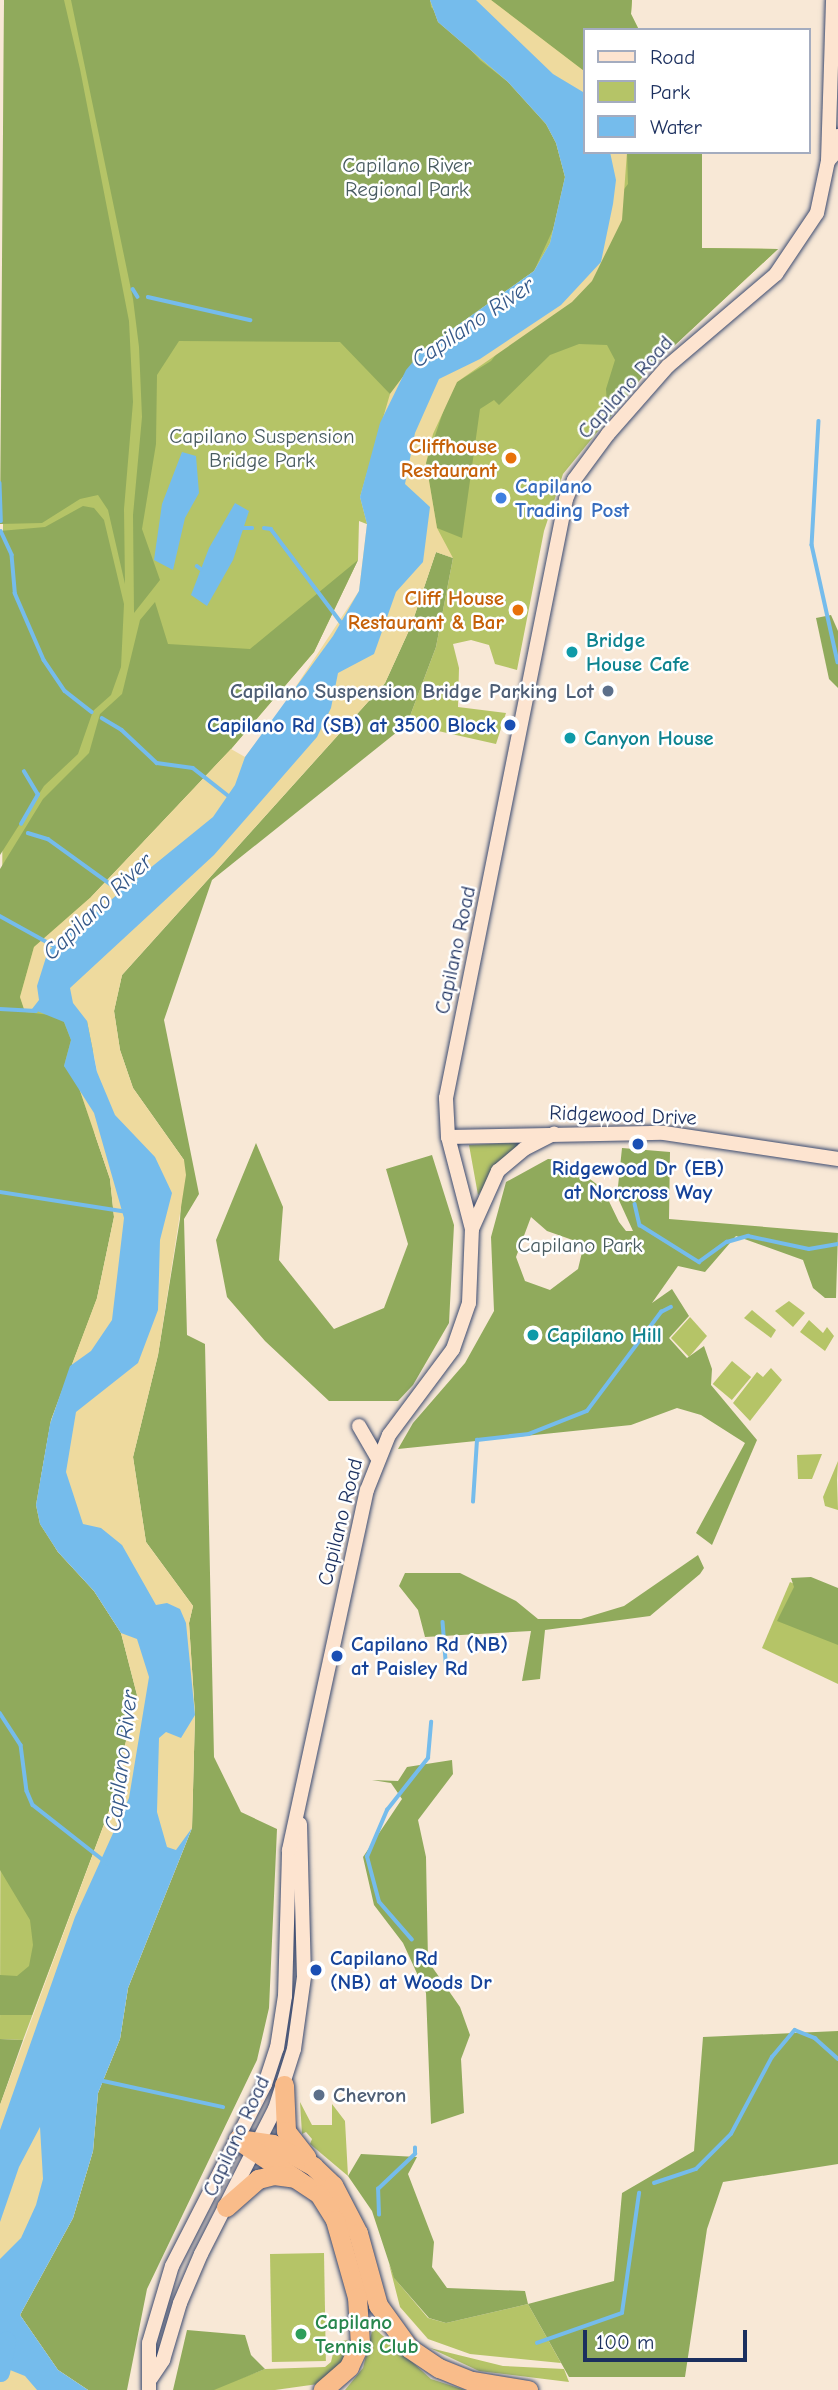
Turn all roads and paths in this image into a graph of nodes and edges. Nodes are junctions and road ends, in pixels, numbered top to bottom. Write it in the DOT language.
graph roads {
  1 [pos="835,10"];
  2 [pos="832,75"];
  3 [pos="838,134"];
  4 [pos="828,161"];
  5 [pos="558,1132"];
  6 [pos="448,1137"];
  7 [pos="838,1159"];
  8 [pos="472,1229"];
  9 [pos="359,1426"];
  10 [pos="377,1457"];
  11 [pos="299,1813"];
  12 [pos="284,2085"];
  13 [pos="250,2143"];
  14 [pos="307,2173"];
  15 [pos="226,2207"];
  16 [pos="150,2384"];
  17 [pos="323,2390"];
  18 [pos="528,2390"];
  1 -- 2 [label="main road, Capilano Road"];
  2 -- 3 [label="main road"];
  2 -- 4 [label="main road, Capilano Road"];
  3 -- 4 [label="main road, Capilano Road"];
  4 -- 6 [label="main road, Capilano Road"];
  5 -- 6 [label="main road, Ridgewood Drive"];
  5 -- 7 [label="main road, Ridgewood Drive"];
  5 -- 8 [label="main road"];
  6 -- 8 [label="main road, Capilano Road"];
  8 -- 10 [label="main road, Capilano Road"];
  9 -- 10 [label="main road"];
  10 -- 11 [label="main road, Capilano Road"];
  11 -- 12 [label="main road, Capilano Road"];
  11 -- 13 [label="main road, Capilano Road"];
  12 -- 13 [label="main road, Capilano Road"];
  12 -- 14 [label="highway"];
  13 -- 14 [label="highway"];
  13 -- 15 [label="main road, Capilano Road"];
  13 -- 16 [label="main road, Capilano Road"];
  14 -- 15 [label="highway"];
  14 -- 17 [label="highway"];
  14 -- 18 [label="highway"];
  15 -- 16 [label="main road, Capilano Road"];
}
